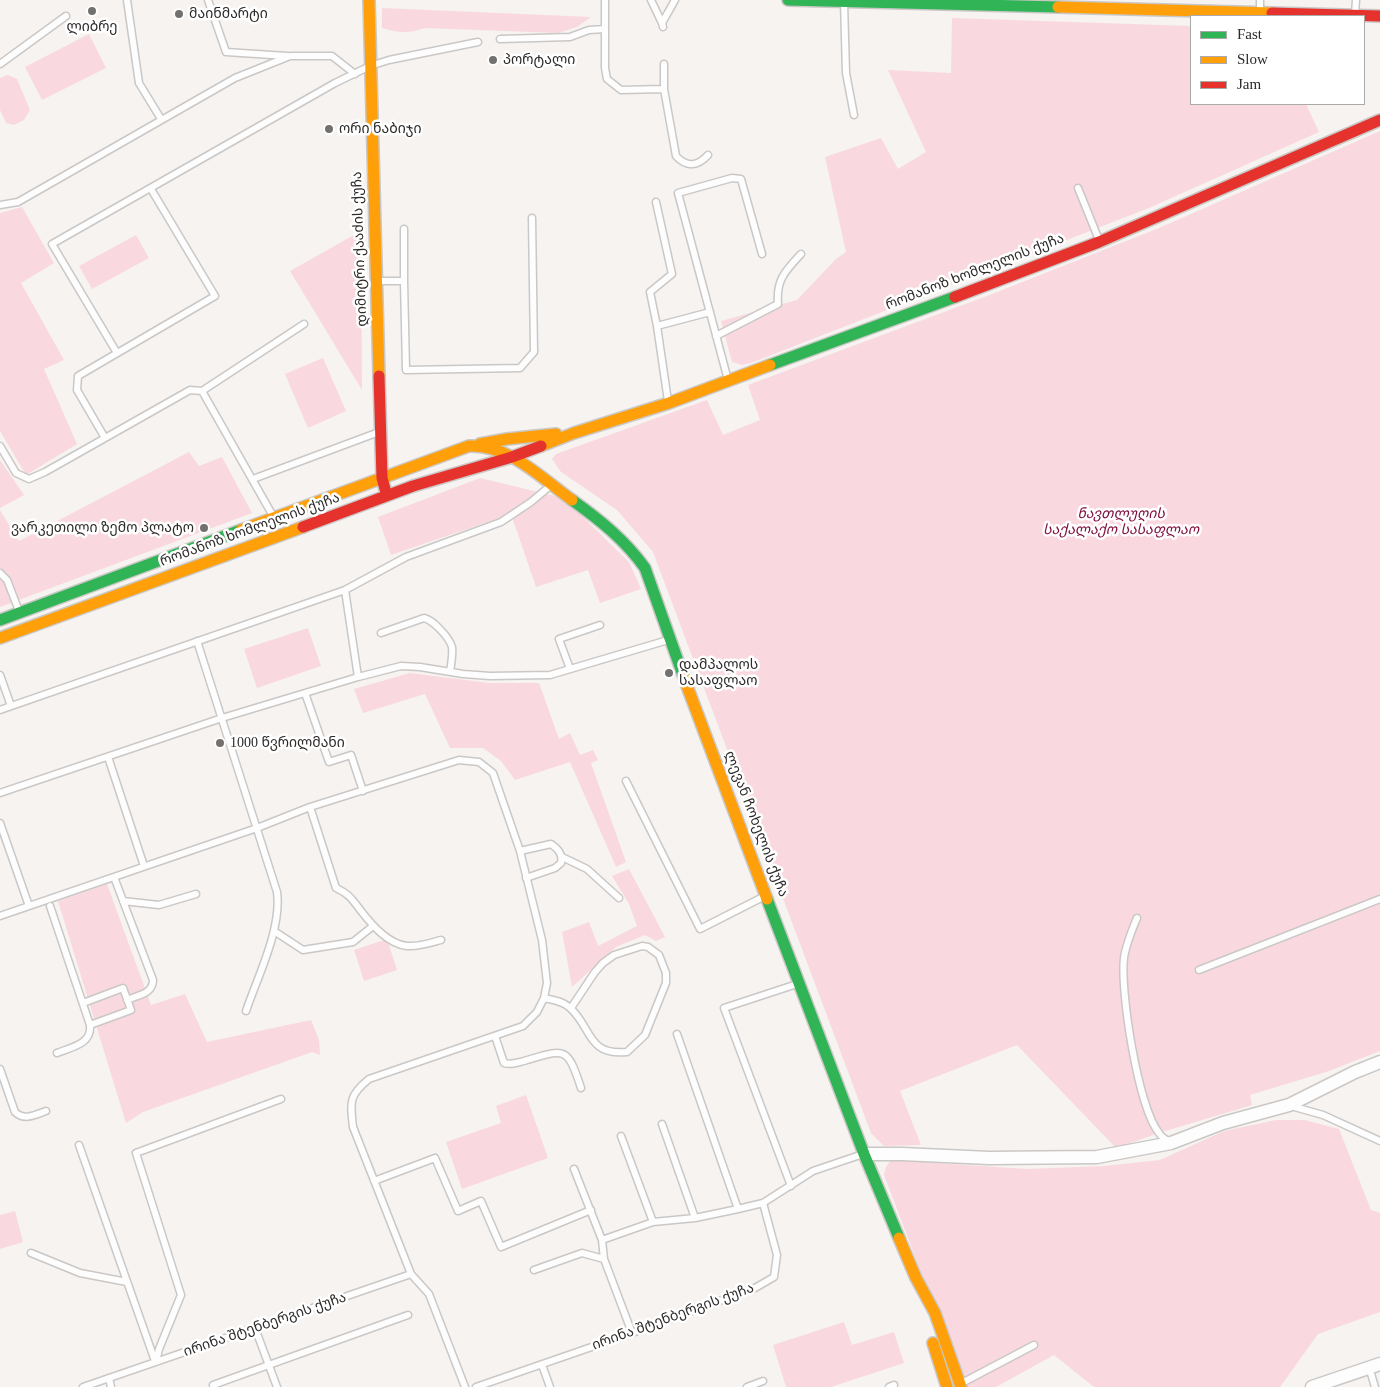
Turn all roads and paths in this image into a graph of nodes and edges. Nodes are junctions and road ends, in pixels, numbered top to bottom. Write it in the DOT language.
graph roads {
  1 [pos="127,0"];
  2 [pos="208,0"];
  3 [pos="369,0"];
  4 [pos="606,0"];
  5 [pos="651,0"];
  6 [pos="676,0"];
  7 [pos="788,0"];
  8 [pos="795,0"];
  9 [pos="1260,0"];
  10 [pos="1356,0"];
  11 [pos="844,1"];
  12 [pos="875,1"];
  13 [pos="1045,3"];
  14 [pos="1097,4"];
  15 [pos="1260,13"];
  16 [pos="1323,15"];
  17 [pos="1355,15"];
  18 [pos="66,16"];
  19 [pos="1365,16"];
  20 [pos="1380,16"];
  21 [pos="605,29"];
  22 [pos="500,39"];
  23 [pos="478,42"];
  24 [pos="290,56"];
  25 [pos="0,64"];
  26 [pos="664,64"];
  27 [pos="370,66"];
  28 [pos="354,74"];
  29 [pos="664,89"];
  30 [pos="854,115"];
  31 [pos="161,120"];
  32 [pos="1380,120"];
  33 [pos="708,155"];
  34 [pos="1078,188"];
  35 [pos="152,189"];
  36 [pos="656,202"];
  37 [pos="0,205"];
  38 [pos="532,218"];
  39 [pos="404,229"];
  40 [pos="1099,242"];
  41 [pos="762,254"];
  42 [pos="801,254"];
  43 [pos="404,281"];
  44 [pos="376,282"];
  45 [pos="710,312"];
  46 [pos="304,324"];
  47 [pos="657,326"];
  48 [pos="716,336"];
  49 [pos="116,353"];
  50 [pos="728,381"];
  51 [pos="202,391"];
  52 [pos="669,403"];
  53 [pos="380,432"];
  54 [pos="574,433"];
  55 [pos="531,436"];
  56 [pos="105,438"];
  57 [pos="475,445"];
  58 [pos="0,446"];
  59 [pos="512,457"];
  60 [pos="382,478"];
  61 [pos="252,480"];
  62 [pos="550,485"];
  63 [pos="387,496"];
  64 [pos="275,518"];
  65 [pos="0,573"];
  66 [pos="345,590"];
  67 [pos="20,612"];
  68 [pos="0,620"];
  69 [pos="600,625"];
  70 [pos="381,633"];
  71 [pos="0,638"];
  72 [pos="670,639"];
  73 [pos="198,641"];
  74 [pos="570,669"];
  75 [pos="450,672"];
  76 [pos="0,676"];
  77 [pos="358,677"];
  78 [pos="306,693"];
  79 [pos="11,706"];
  80 [pos="0,710"];
  81 [pos="222,718"];
  82 [pos="108,757"];
  83 [pos="626,781"];
  84 [pos="363,790"];
  85 [pos="0,793"];
  86 [pos="310,807"];
  87 [pos="0,823"];
  88 [pos="257,828"];
  89 [pos="520,851"];
  90 [pos="562,857"];
  91 [pos="144,866"];
  92 [pos="114,877"];
  93 [pos="526,878"];
  94 [pos="196,894"];
  95 [pos="766,895"];
  96 [pos="619,898"];
  97 [pos="1380,899"];
  98 [pos="123,901"];
  99 [pos="29,906"];
  100 [pos="50,906"];
  101 [pos="0,916"];
  102 [pos="1137,918"];
  103 [pos="373,926"];
  104 [pos="274,931"];
  105 [pos="442,940"];
  106 [pos="1199,970"];
  107 [pos="799,983"];
  108 [pos="544,998"];
  109 [pos="127,1000"];
  110 [pos="83,1003"];
  111 [pos="571,1008"];
  112 [pos="246,1011"];
  113 [pos="90,1026"];
  114 [pos="677,1034"];
  115 [pos="495,1036"];
  116 [pos="57,1053"];
  117 [pos="1380,1062"];
  118 [pos="0,1068"];
  119 [pos="581,1088"];
  120 [pos="281,1099"];
  121 [pos="1289,1106"];
  122 [pos="46,1111"];
  123 [pos="662,1124"];
  124 [pos="621,1136"];
  125 [pos="1380,1141"];
  126 [pos="1170,1143"];
  127 [pos="79,1145"];
  128 [pos="864,1154"];
  129 [pos="574,1169"];
  130 [pos="374,1181"];
  131 [pos="791,1186"];
  132 [pos="763,1203"];
  133 [pos="738,1209"];
  134 [pos="591,1210"];
  135 [pos="695,1218"];
  136 [pos="653,1222"];
  137 [pos="602,1240"];
  138 [pos="31,1253"];
  139 [pos="604,1259"];
  140 [pos="534,1270"];
  141 [pos="411,1274"];
  142 [pos="916,1278"];
  143 [pos="127,1282"];
  144 [pos="408,1315"];
  145 [pos="255,1328"];
  146 [pos="632,1333"];
  147 [pos="1034,1345"];
  148 [pos="156,1362"];
  149 [pos="268,1365"];
  150 [pos="542,1365"];
  151 [pos="1374,1365"];
  152 [pos="109,1378"];
  153 [pos="763,1381"];
  154 [pos="213,1385"];
  155 [pos="961,1385"];
  156 [pos="83,1387"];
  157 [pos="112,1387"];
  158 [pos="276,1387"];
  159 [pos="465,1387"];
  160 [pos="476,1387"];
  161 [pos="550,1387"];
  162 [pos="747,1387"];
  163 [pos="946,1387"];
  164 [pos="1312,1387"];
  165 [pos="1375,1387"];
  1 -- 31 [label="lane"];
  2 -- 24 [label="lane"];
  3 -- 27 [label="street, დიმიტრი ქააძის ქუჩა"];
  4 -- 21 [label="lane"];
  5 -- 6 [label="lane"];
  7 -- 8 [label="street"];
  8 -- 11 [label="street"];
  9 -- 15 [label="lane"];
  10 -- 17 [label="lane"];
  11 -- 12 [label="street"];
  11 -- 30 [label="lane"];
  12 -- 13 [label="street"];
  13 -- 14 [label="street"];
  14 -- 15 [label="street"];
  15 -- 16 [label="street"];
  18 -- 25 [label="lane"];
  19 -- 20 [label="street"];
  21 -- 22 [label="lane"];
  21 -- 29 [label="lane"];
  23 -- 27 [label="lane"];
  24 -- 28 [label="lane"];
  24 -- 31 [label="lane"];
  26 -- 29 [label="lane"];
  27 -- 28 [label="lane"];
  27 -- 44 [label="street, დიმიტრი ქააძის ქუჩა"];
  28 -- 35 [label="lane"];
  29 -- 33 [label="lane"];
  31 -- 37 [label="lane"];
  32 -- 40 [label="street, რომანოზ ხომლელის ქუჩა"];
  34 -- 40 [label="lane"];
  35 -- 49 [label="lane"];
  35 -- 49 [label="lane"];
  36 -- 47 [label="lane"];
  38 -- 43 [label="lane"];
  39 -- 43 [label="lane"];
  40 -- 50 [label="street, რომანოზ ხომლელის ქუჩა"];
  41 -- 45 [label="lane"];
  42 -- 48 [label="lane"];
  43 -- 44 [label="lane"];
  44 -- 53 [label="street, დიმიტრი ქააძის ქუჩა"];
  45 -- 47 [label="lane"];
  45 -- 48 [label="lane"];
  46 -- 51 [label="lane"];
  47 -- 52 [label="lane"];
  48 -- 50 [label="lane"];
  49 -- 56 [label="lane"];
  50 -- 52 [label="street, რომანოზ ხომლელის ქუჩა"];
  51 -- 56 [label="lane"];
  51 -- 61 [label="lane"];
  52 -- 54 [label="street, რომანოზ ხომლელის ქუჩა"];
  53 -- 60 [label="street, დიმიტრი ქააძის ქუჩა"];
  53 -- 61 [label="lane"];
  54 -- 55 [label="street, რომანოზ ხომლელის ქუჩა"];
  54 -- 59 [label="street, რომანოზ ხომლელის ქუჩა"];
  55 -- 57 [label="street, რომანოზ ხომლელის ქუჩა"];
  55 -- 59 [label="street"];
  56 -- 58 [label="lane"];
  57 -- 59 [label="street, რომანოზ ხომლელის ქუჩა"];
  57 -- 60 [label="street, რომანოზ ხომლელის ქუჩა"];
  59 -- 62 [label="street, ლევან ჩოხელის ქუჩა"];
  59 -- 63 [label="street, რომანოზ ხომლელის ქუჩა"];
  60 -- 63 [label="street, დიმიტრი ქააძის ქუჩა"];
  60 -- 64 [label="street, რომანოზ ხომლელის ქუჩა"];
  61 -- 64 [label="lane"];
  62 -- 66 [label="lane"];
  62 -- 72 [label="street, ლევან ჩოხელის ქუჩა"];
  63 -- 71 [label="street, რომანოზ ხომლელის ქუჩა"];
  64 -- 67 [label="street, რომანოზ ხომლელის ქუჩა"];
  65 -- 67 [label="lane"];
  66 -- 73 [label="lane"];
  66 -- 77 [label="lane"];
  67 -- 68 [label="street, რომანოზ ხომლელის ქუჩა"];
  69 -- 74 [label="lane"];
  70 -- 75 [label="lane"];
  72 -- 74 [label="lane"];
  72 -- 95 [label="street, ლევან ჩოხელის ქუჩა"];
  73 -- 79 [label="lane"];
  73 -- 81 [label="lane"];
  74 -- 75 [label="lane"];
  75 -- 77 [label="lane"];
  76 -- 79 [label="lane"];
  77 -- 78 [label="lane"];
  78 -- 81 [label="lane"];
  78 -- 84 [label="lane"];
  79 -- 80 [label="lane"];
  81 -- 82 [label="lane"];
  81 -- 88 [label="lane"];
  82 -- 85 [label="lane"];
  82 -- 91 [label="lane"];
  83 -- 95 [label="lane"];
  84 -- 86 [label="lane"];
  84 -- 89 [label="lane"];
  86 -- 88 [label="lane"];
  86 -- 103 [label="lane"];
  87 -- 99 [label="lane"];
  88 -- 91 [label="lane"];
  88 -- 104 [label="lane"];
  89 -- 90 [label="lane"];
  89 -- 93 [label="lane"];
  90 -- 93 [label="lane"];
  90 -- 96 [label="lane"];
  91 -- 92 [label="lane"];
  92 -- 98 [label="lane"];
  92 -- 99 [label="lane"];
  93 -- 108 [label="lane"];
  94 -- 98 [label="lane"];
  95 -- 107 [label="street, ლევან ჩოხელის ქუჩა"];
  97 -- 106 [label="lane"];
  98 -- 109 [label="lane"];
  99 -- 101 [label="lane"];
  100 -- 110 [label="lane"];
  102 -- 126 [label="lane"];
  103 -- 104 [label="lane"];
  103 -- 105 [label="lane"];
  104 -- 112 [label="lane"];
  107 -- 128 [label="street, ლევან ჩოხელის ქუჩა"];
  107 -- 131 [label="lane"];
  108 -- 111 [label="lane"];
  108 -- 115 [label="lane"];
  109 -- 110 [label="lane"];
  109 -- 113 [label="lane"];
  110 -- 113 [label="lane"];
  111 -- 111 [label="lane"];
  113 -- 116 [label="lane"];
  114 -- 133 [label="lane"];
  115 -- 119 [label="lane"];
  115 -- 130 [label="lane"];
  117 -- 121 [label="street"];
  118 -- 122 [label="lane"];
  120 -- 148 [label="lane"];
  121 -- 125 [label="lane"];
  121 -- 126 [label="street"];
  123 -- 135 [label="lane"];
  124 -- 136 [label="lane"];
  126 -- 128 [label="street"];
  127 -- 143 [label="lane"];
  128 -- 131 [label="lane"];
  128 -- 142 [label="street, ლევან ჩოხელის ქუჩა"];
  129 -- 134 [label="lane"];
  130 -- 134 [label="lane"];
  130 -- 141 [label="lane"];
  131 -- 132 [label="lane"];
  132 -- 133 [label="lane"];
  132 -- 146 [label="lane, ირინა შტენბერგის ქუჩა"];
  133 -- 135 [label="lane"];
  134 -- 137 [label="lane"];
  135 -- 136 [label="lane"];
  136 -- 137 [label="lane"];
  137 -- 139 [label="lane"];
  138 -- 143 [label="lane"];
  139 -- 140 [label="lane"];
  139 -- 146 [label="lane"];
  141 -- 145 [label="lane, ირინა შტენბერგის ქუჩა"];
  141 -- 159 [label="lane"];
  142 -- 155 [label="street, ლევან ჩოხელის ქუჩა"];
  142 -- 163 [label="street, ლევან ჩოხელის ქუჩა"];
  143 -- 148 [label="lane"];
  144 -- 149 [label="lane"];
  145 -- 148 [label="lane, ირინა შტენბერგის ქუჩა"];
  145 -- 149 [label="lane"];
  146 -- 150 [label="lane, ირინა შტენბერგის ქუჩა"];
  147 -- 155 [label="lane"];
  148 -- 152 [label="lane, ირინა შტენბერგის ქუჩა"];
  149 -- 154 [label="lane"];
  149 -- 158 [label="lane"];
  150 -- 160 [label="lane, ირინა შტენბერგის ქუჩა"];
  150 -- 161 [label="lane"];
  151 -- 164 [label="street"];
  151 -- 165 [label="lane"];
  152 -- 156 [label="lane, ირინა შტენბერგის ქუჩა"];
  152 -- 157 [label="lane"];
  153 -- 162 [label="lane"];
}
